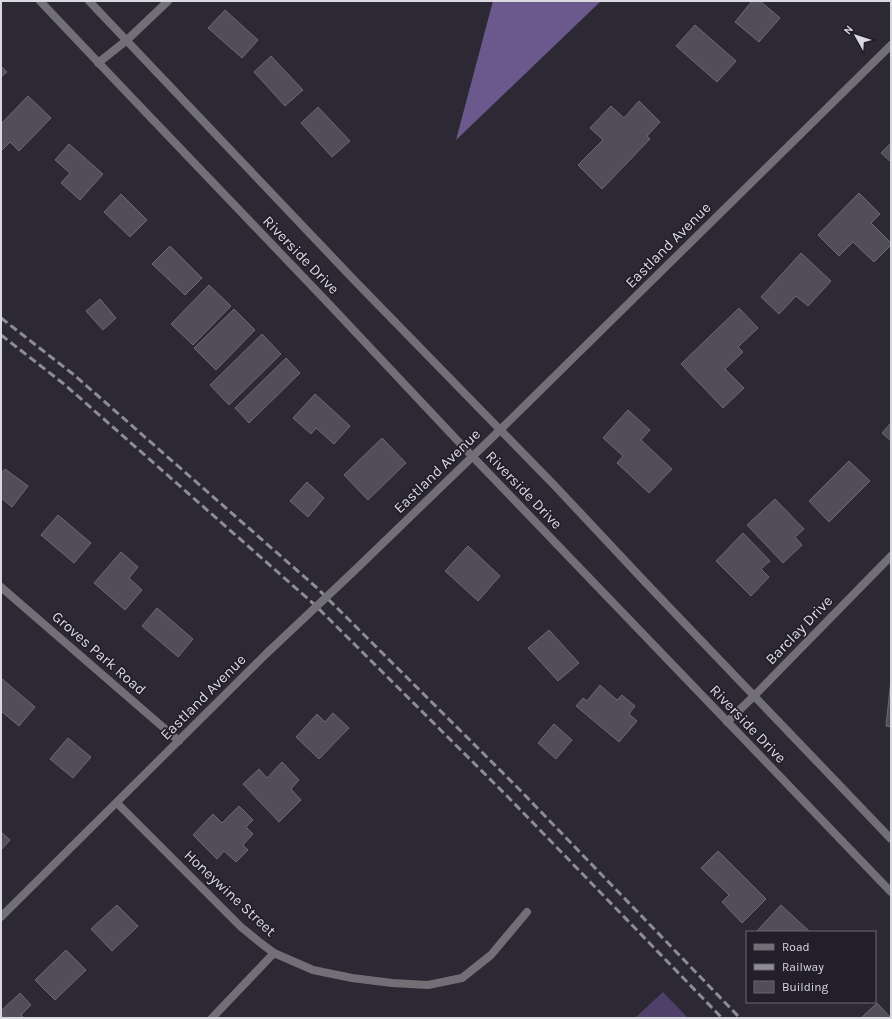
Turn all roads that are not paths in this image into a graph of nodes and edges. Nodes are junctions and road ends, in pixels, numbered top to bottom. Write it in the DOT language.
graph roads {
  1 [pos="40,1"];
  2 [pos="89,1"];
  3 [pos="168,1"];
  4 [pos="127,40"];
  5 [pos="891,45"];
  6 [pos="98,63"];
  7 [pos="500,429"];
  8 [pos="472,456"];
  9 [pos="891,556"];
  10 [pos="1,587"];
  11 [pos="754,696"];
  12 [pos="727,722"];
  13 [pos="179,741"];
  14 [pos="117,803"];
  15 [pos="891,839"];
  16 [pos="891,892"];
  17 [pos="527,912"];
  18 [pos="1,917"];
  19 [pos="274,953"];
  20 [pos="212,1018"];
  1 -- 6 [label="street, Riverside Drive"];
  2 -- 4 [label="street, Riverside Drive"];
  3 -- 4 [label="street"];
  4 -- 6 [label="street"];
  4 -- 7 [label="street, Riverside Drive"];
  5 -- 7 [label="street, Eastland Avenue"];
  6 -- 8 [label="street, Riverside Drive"];
  7 -- 8 [label="street, Eastland Avenue"];
  7 -- 11 [label="street, Riverside Drive"];
  8 -- 12 [label="street, Riverside Drive"];
  8 -- 13 [label="street, Eastland Avenue, bridge"];
  9 -- 11 [label="street, Barclay Drive"];
  10 -- 13 [label="street, Groves Park Road"];
  11 -- 12 [label="street, Barclay Drive"];
  11 -- 15 [label="street, Riverside Drive"];
  12 -- 16 [label="street, Riverside Drive"];
  13 -- 14 [label="street, Eastland Avenue"];
  14 -- 18 [label="street, Eastland Avenue"];
  14 -- 19 [label="street, Honeywine Street"];
  17 -- 19 [label="street, Honeywine Street"];
  19 -- 20 [label="street"];
}
